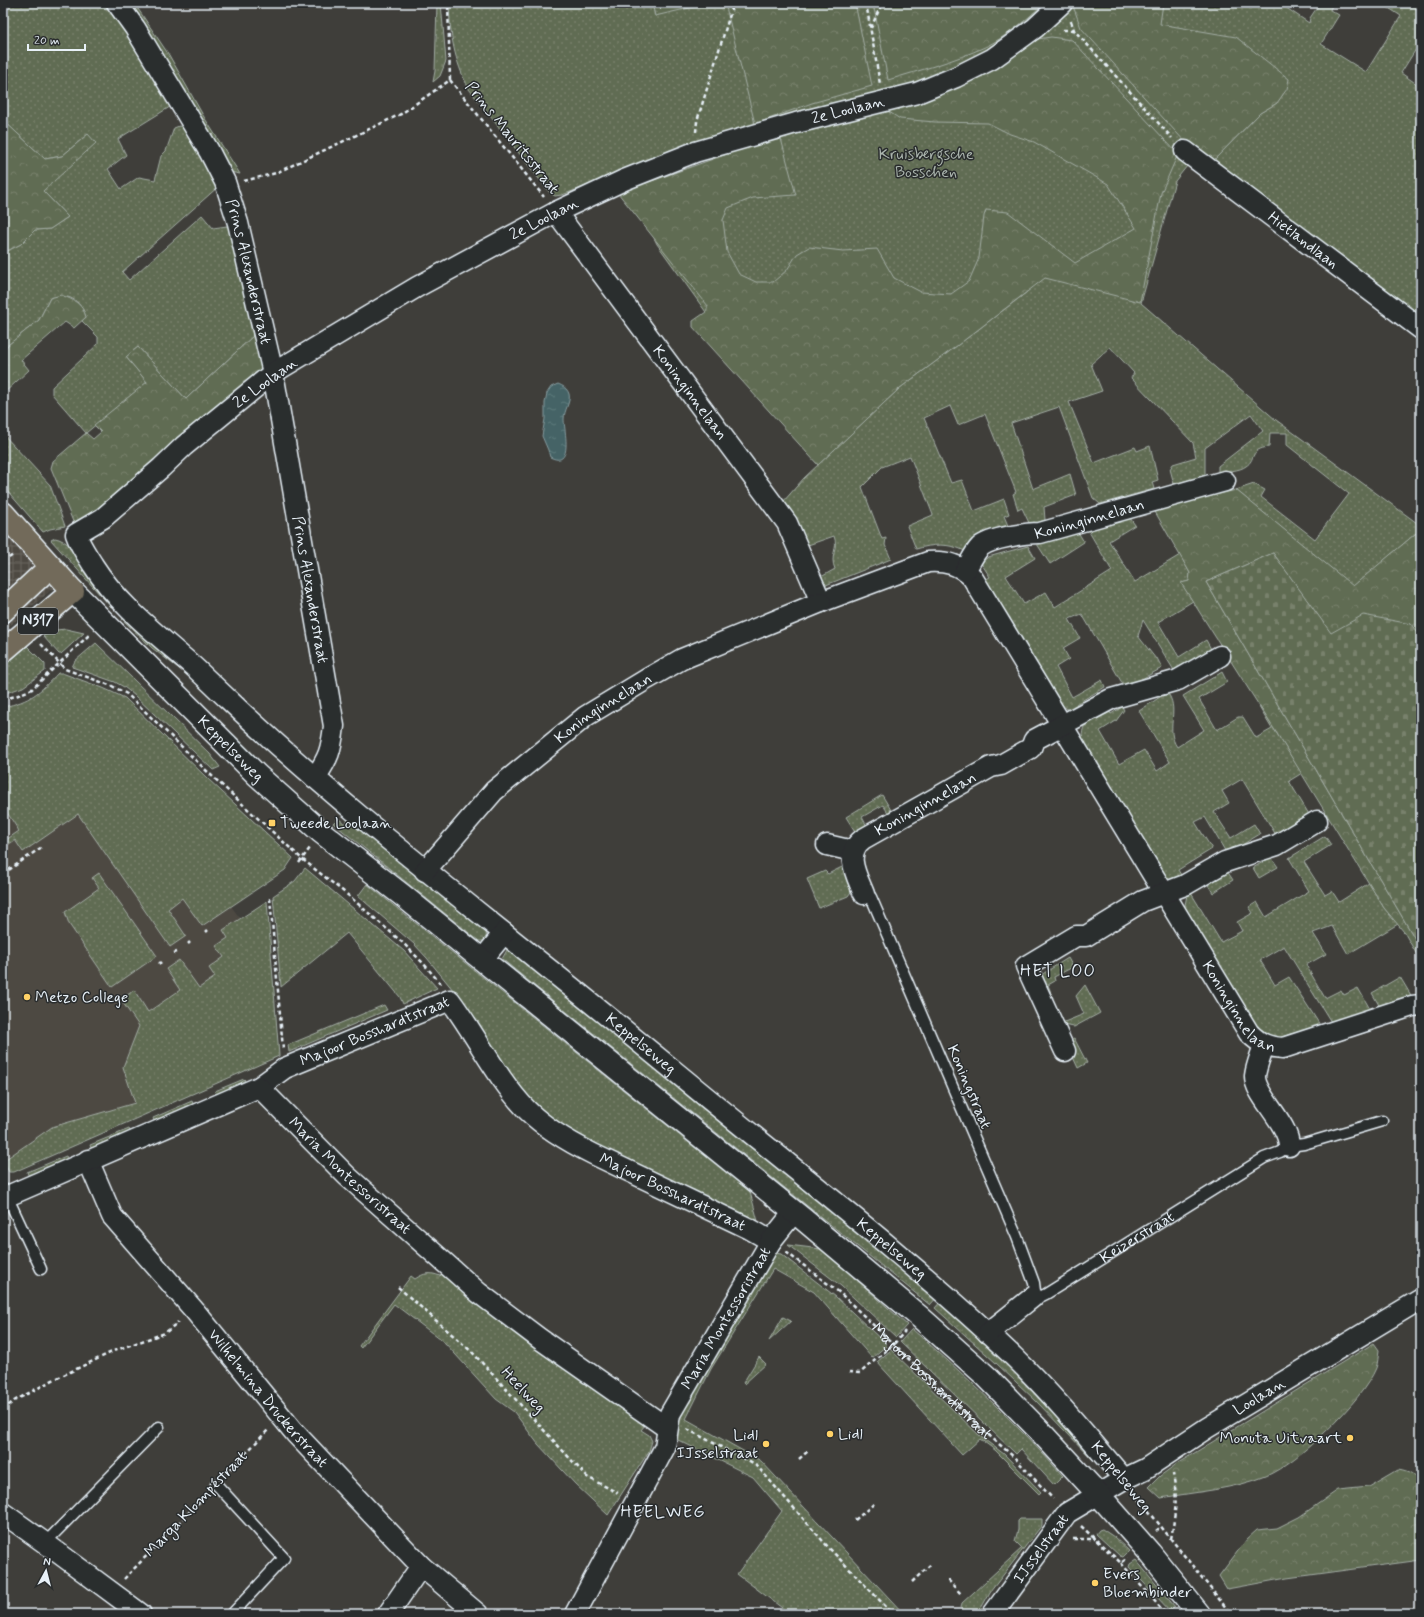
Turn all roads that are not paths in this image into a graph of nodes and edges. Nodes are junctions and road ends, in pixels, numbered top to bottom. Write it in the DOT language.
graph roads {
  1 [pos="117,3"];
  2 [pos="1066,10"];
  3 [pos="1185,151"];
  4 [pos="556,212"];
  5 [pos="1421,329"];
  6 [pos="273,373"];
  7 [pos="1225,481"];
  8 [pos="3,513"];
  9 [pos="76,534"];
  10 [pos="50,567"];
  11 [pos="965,571"];
  12 [pos="73,591"];
  13 [pos="821,602"];
  14 [pos="3,611"];
  15 [pos="3,651"];
  16 [pos="1220,656"];
  17 [pos="1062,724"];
  18 [pos="315,778"];
  19 [pos="1317,821"];
  20 [pos="827,845"];
  21 [pos="853,851"];
  22 [pos="425,871"];
  23 [pos="1163,893"];
  24 [pos="864,894"];
  25 [pos="504,933"];
  26 [pos="482,960"];
  27 [pos="1421,1005"];
  28 [pos="1264,1045"];
  29 [pos="1065,1051"];
  30 [pos="259,1087"];
  31 [pos="1382,1121"];
  32 [pos="1289,1146"];
  33 [pos="88,1160"];
  34 [pos="5,1197"];
  35 [pos="794,1212"];
  36 [pos="771,1241"];
  37 [pos="41,1269"];
  38 [pos="1033,1297"];
  39 [pos="1421,1299"];
  40 [pos="988,1334"];
  41 [pos="667,1424"];
  42 [pos="159,1427"];
  43 [pos="1124,1479"];
  44 [pos="216,1484"];
  45 [pos="1098,1494"];
  46 [pos="3,1513"];
  47 [pos="45,1542"];
  48 [pos="420,1566"];
  49 [pos="141,1614"];
  50 [pos="232,1614"];
  51 [pos="388,1614"];
  52 [pos="478,1614"];
  53 [pos="575,1614"];
  54 [pos="993,1614"];
  55 [pos="1198,1614"];
  1 -- 6 [label="street, Prins Alexanderstraat"];
  2 -- 4 [label="street, 2e Loolaan"];
  3 -- 5 [label="street, Hietlandlaan"];
  4 -- 6 [label="street, 2e Loolaan"];
  4 -- 13 [label="street, Koninginnelaan"];
  6 -- 9 [label="street, 2e Loolaan"];
  6 -- 18 [label="street, Prins Alexanderstraat"];
  7 -- 11 [label="street, Koninginnelaan"];
  8 -- 10 [label="main road, Keppelseweg / N317"];
  9 -- 18 [label="street, Keppelseweg"];
  10 -- 12 [label="main road, Keppelseweg / N317"];
  10 -- 14 [label="main road, N317"];
  11 -- 13 [label="street, Koninginnelaan"];
  11 -- 17 [label="street, Koninginnelaan"];
  12 -- 15 [label="main road, N317"];
  12 -- 26 [label="main road, Keppelseweg"];
  13 -- 22 [label="street, Koninginnelaan"];
  16 -- 17 [label="street, Koninginnelaan"];
  17 -- 21 [label="street, Koninginnelaan"];
  17 -- 23 [label="street, Koninginnelaan"];
  18 -- 22 [label="street, Keppelseweg"];
  19 -- 23 [label="street"];
  20 -- 21 [label="street"];
  21 -- 24 [label="street"];
  22 -- 25 [label="street, Keppelseweg"];
  23 -- 28 [label="street, Koninginnelaan"];
  23 -- 29 [label="street"];
  24 -- 38 [label="lane, Koningstraat"];
  25 -- 26 [label="street"];
  25 -- 40 [label="street, Keppelseweg"];
  26 -- 35 [label="main road, Keppelseweg"];
  27 -- 28 [label="street, Koninginnelaan"];
  28 -- 32 [label="street"];
  30 -- 33 [label="street"];
  30 -- 36 [label="street, Majoor Bosshardtstraat"];
  30 -- 41 [label="street, Maria Montessoristraat"];
  31 -- 32 [label="lane, Keizerstraat"];
  32 -- 38 [label="lane, Keizerstraat"];
  33 -- 34 [label="street"];
  33 -- 48 [label="street, Wilhelmina Druckerstraat"];
  34 -- 37 [label="lane"];
  35 -- 36 [label="street, Maria Montessoristraat"];
  35 -- 45 [label="main road, Keppelseweg"];
  36 -- 41 [label="street, Maria Montessoristraat"];
  38 -- 40 [label="street, Keizerstraat"];
  39 -- 43 [label="street, Loolaan"];
  40 -- 43 [label="street, Keppelseweg"];
  41 -- 53 [label="street, Maria Montessoristraat"];
  42 -- 47 [label="lane"];
  43 -- 45 [label="street, Loolaan"];
  44 -- 50 [label="lane"];
  45 -- 54 [label="street, IJsselstraat"];
  45 -- 55 [label="main road, Keppelseweg"];
  46 -- 47 [label="street"];
  47 -- 49 [label="street"];
  48 -- 51 [label="street"];
  48 -- 52 [label="street, Wilhelmina Druckerstraat"];
}
